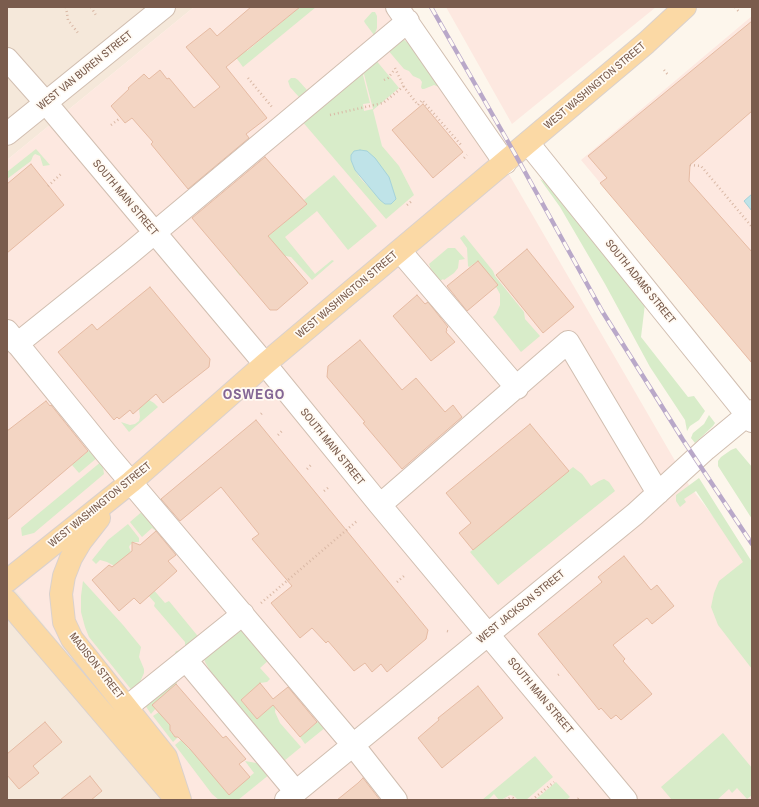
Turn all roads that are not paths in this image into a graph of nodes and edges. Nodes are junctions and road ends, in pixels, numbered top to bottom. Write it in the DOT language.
graph roads {
  1 [pos="164,7"];
  2 [pos="685,7"];
  3 [pos="402,14"];
  4 [pos="7,59"];
  5 [pos="46,103"];
  6 [pos="7,134"];
  7 [pos="528,142"];
  8 [pos="504,163"];
  9 [pos="154,233"];
  10 [pos="400,250"];
  11 [pos="12,337"];
  12 [pos="265,364"];
  13 [pos="517,388"];
  14 [pos="750,416"];
  15 [pos="127,485"];
  16 [pos="658,493"];
  17 [pos="380,505"];
  18 [pos="7,581"];
  19 [pos="7,601"];
  20 [pos="244,615"];
  21 [pos="488,634"];
  22 [pos="186,660"];
  23 [pos="127,707"];
  24 [pos="353,745"];
  25 [pos="291,796"];
  26 [pos="178,800"];
  27 [pos="396,800"];
  28 [pos="626,800"];
  1 -- 5 [label="street, WEST VAN BUREN STREET"];
  2 -- 7 [label="main road, WEST WASHINGTON STREET"];
  3 -- 8 [label="street"];
  3 -- 9 [label="street"];
  4 -- 5 [label="street, SOUTH MAIN STREET"];
  5 -- 6 [label="street, WEST VAN BUREN STREET"];
  5 -- 9 [label="street, SOUTH MAIN STREET"];
  7 -- 8 [label="main road, WEST WASHINGTON STREET"];
  7 -- 14 [label="street, SOUTH ADAMS STREET"];
  8 -- 10 [label="main road, WEST WASHINGTON STREET"];
  9 -- 11 [label="street"];
  9 -- 12 [label="street, SOUTH MAIN STREET"];
  10 -- 12 [label="main road, WEST WASHINGTON STREET"];
  10 -- 13 [label="street"];
  11 -- 15 [label="street"];
  12 -- 15 [label="main road, WEST WASHINGTON STREET"];
  12 -- 17 [label="street, SOUTH MAIN STREET"];
  13 -- 16 [label="street"];
  13 -- 17 [label="street"];
  14 -- 16 [label="street, WEST JACKSON STREET"];
  15 -- 18 [label="main road, WEST WASHINGTON STREET"];
  15 -- 20 [label="street"];
  15 -- 23 [label="main road, MADISON STREET"];
  16 -- 21 [label="street, WEST JACKSON STREET"];
  17 -- 21 [label="street, SOUTH MAIN STREET"];
  19 -- 26 [label="main road, MADISON STREET"];
  20 -- 22 [label="street"];
  20 -- 24 [label="street"];
  21 -- 24 [label="street, WEST JACKSON STREET"];
  21 -- 28 [label="street, SOUTH MAIN STREET"];
  22 -- 23 [label="street"];
  22 -- 25 [label="street"];
  23 -- 26 [label="main road, MADISON STREET"];
  24 -- 25 [label="street, WEST JACKSON STREET"];
  24 -- 27 [label="street"];
}
